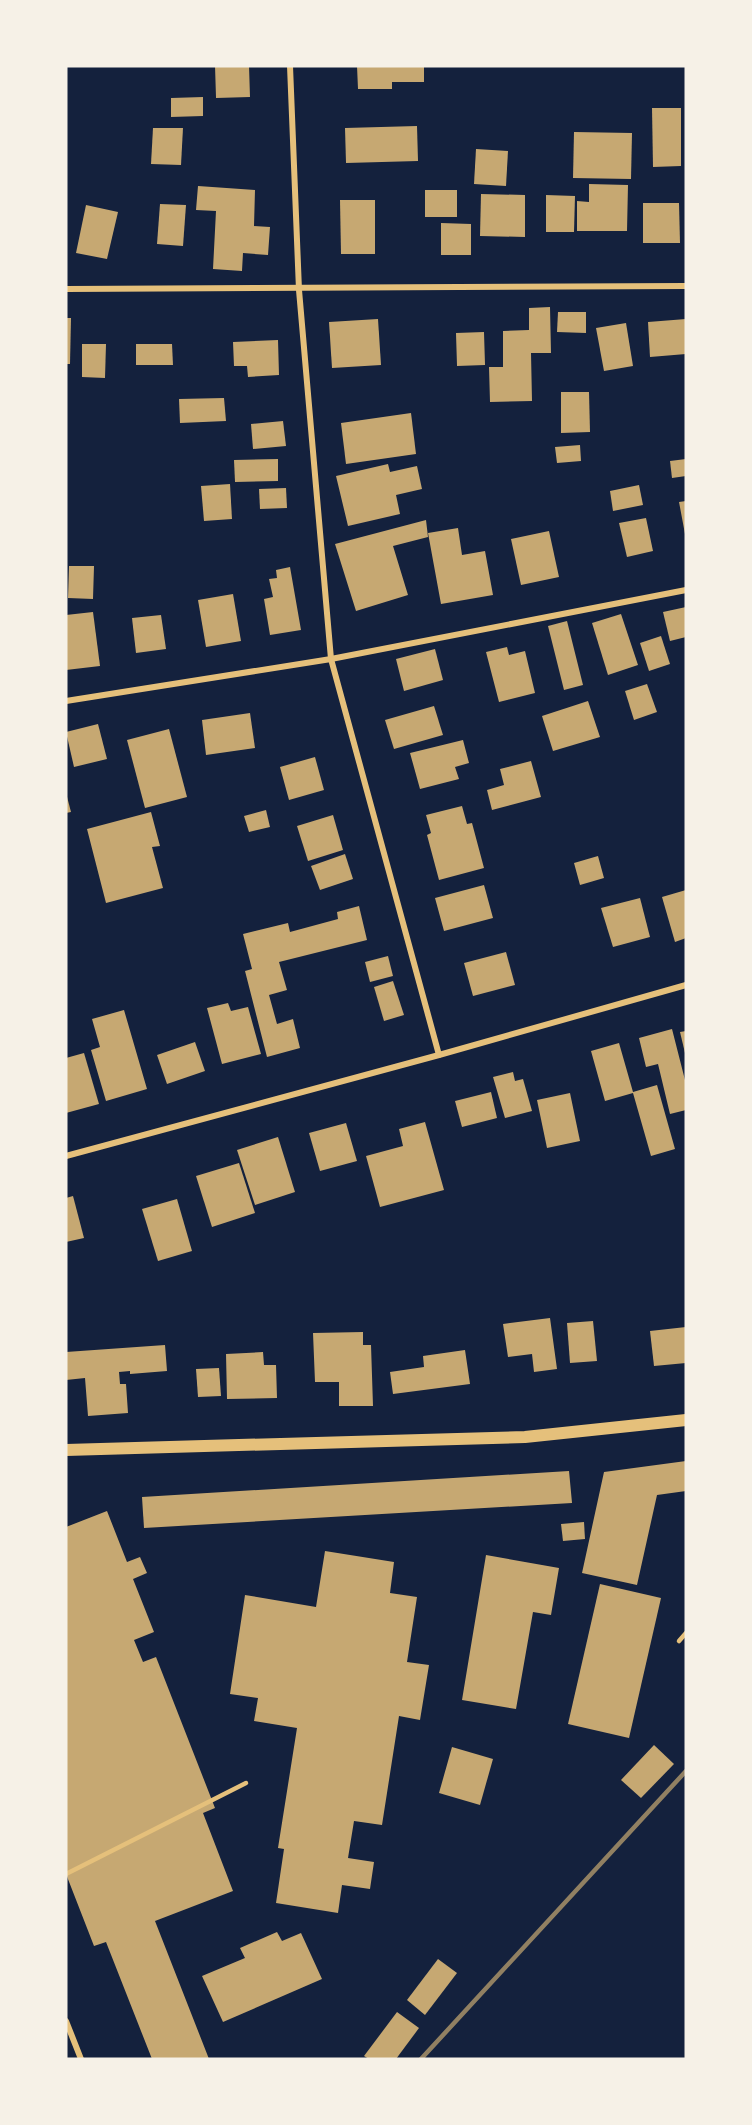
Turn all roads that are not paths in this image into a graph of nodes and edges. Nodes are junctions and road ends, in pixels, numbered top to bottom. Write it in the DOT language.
graph roads {
  1 [pos="290,66"];
  2 [pos="686,286"];
  3 [pos="66,290"];
  4 [pos="299,290"];
  5 [pos="686,590"];
  6 [pos="331,659"];
  7 [pos="66,701"];
  8 [pos="686,985"];
  9 [pos="439,1055"];
  10 [pos="66,1156"];
  11 [pos="686,1420"];
  12 [pos="66,1450"];
  13 [pos="686,1634"];
  14 [pos="679,1641"];
  15 [pos="246,1783"];
  16 [pos="66,1874"];
  17 [pos="66,2021"];
  18 [pos="81,2059"];
  1 -- 4 [label="street"];
  2 -- 4 [label="street"];
  3 -- 4 [label="street"];
  4 -- 6 [label="street"];
  5 -- 6 [label="street"];
  6 -- 7 [label="street"];
  6 -- 9 [label="street"];
  8 -- 9 [label="street"];
  9 -- 10 [label="street"];
  11 -- 12 [label="main road"];
  13 -- 14 [label="lane"];
  15 -- 16 [label="lane"];
  17 -- 18 [label="street"];
}
